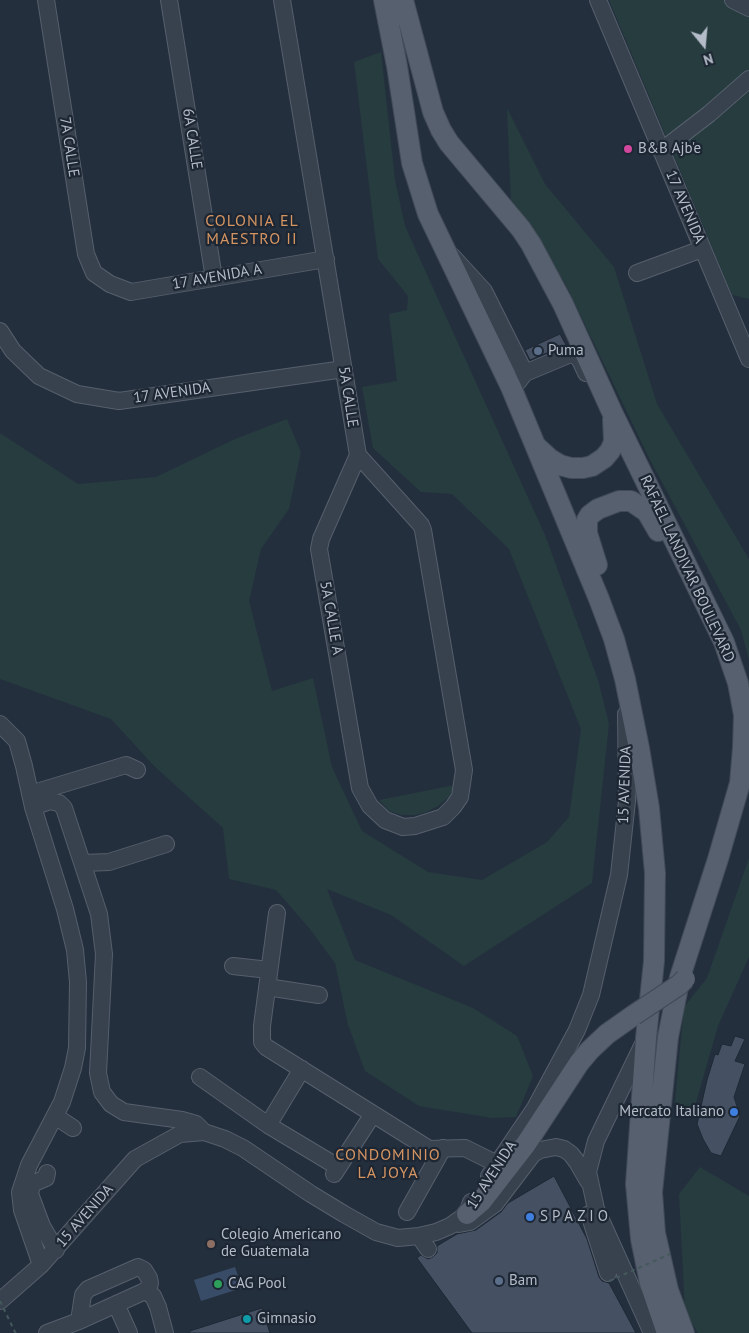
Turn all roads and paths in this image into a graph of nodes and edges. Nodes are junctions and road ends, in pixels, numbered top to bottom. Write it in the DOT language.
graph roads {
  1 [pos="46,0"];
  2 [pos="169,0"];
  3 [pos="282,0"];
  4 [pos="389,0"];
  5 [pos="598,0"];
  6 [pos="733,0"];
  7 [pos="749,8"];
  8 [pos="749,79"];
  9 [pos="661,151"];
  10 [pos="531,244"];
  11 [pos="702,249"];
  12 [pos="326,259"];
  13 [pos="637,273"];
  14 [pos="214,278"];
  15 [pos="110,284"];
  16 [pos="0,331"];
  17 [pos="749,359"];
  18 [pos="580,360"];
  19 [pos="344,369"];
  20 [pos="518,380"];
  21 [pos="612,412"];
  22 [pos="534,444"];
  23 [pos="358,455"];
  24 [pos="694,580"];
  25 [pos="614,638"];
  26 [pos="625,679"];
  27 [pos="749,687"];
  28 [pos="0,724"];
  29 [pos="137,770"];
  30 [pos="32,800"];
  31 [pos="748,803"];
  32 [pos="166,844"];
  33 [pos="83,862"];
  34 [pos="277,913"];
  35 [pos="233,966"];
  36 [pos="269,970"];
  37 [pos="267,988"];
  38 [pos="319,995"];
  39 [pos="646,1038"];
  40 [pos="302,1069"];
  41 [pos="200,1076"];
  42 [pos="373,1114"];
  43 [pos="55,1116"];
  44 [pos="268,1124"];
  45 [pos="73,1128"];
  46 [pos="204,1132"];
  47 [pos="443,1148"];
  48 [pos="497,1166"];
  49 [pos="47,1175"];
  50 [pos="590,1186"];
  51 [pos="408,1212"];
  52 [pos="469,1212"];
  53 [pos="450,1226"];
  54 [pos="56,1250"];
  55 [pos="670,1254"];
  56 [pos="41,1265"];
  57 [pos="608,1277"];
  58 [pos="145,1291"];
  59 [pos="0,1301"];
  60 [pos="116,1304"];
  61 [pos="79,1321"];
  62 [pos="16,1333"];
  63 [pos="47,1333"];
  64 [pos="129,1333"];
  65 [pos="164,1333"];
  66 [pos="652,1333"];
  67 [pos="667,1333"];
  68 [pos="684,1333"];
  1 -- 15 [label="street, 7A CALLE"];
  2 -- 14 [label="street, 6A CALLE"];
  3 -- 12 [label="street, 5A CALLE"];
  4 -- 10 [label="main road, RAFAEL LANDIVAR BOULEVARD"];
  4 -- 20 [label="main road, RAFAEL LANDIVAR BOULEVARD"];
  5 -- 9 [label="street, 17 AVENIDA"];
  6 -- 7 [label="street"];
  8 -- 9 [label="street"];
  9 -- 11 [label="street, 17 AVENIDA"];
  10 -- 18 [label="street"];
  10 -- 21 [label="main road, RAFAEL LANDIVAR BOULEVARD"];
  11 -- 13 [label="street"];
  11 -- 17 [label="street, 17 AVENIDA"];
  12 -- 14 [label="street, 17 AVENIDA A"];
  12 -- 19 [label="street, 5A CALLE"];
  14 -- 15 [label="street, 17 AVENIDA A"];
  16 -- 19 [label="street, 17 AVENIDA"];
  18 -- 20 [label="street"];
  18 -- 21 [label="street"];
  19 -- 23 [label="street, 5A CALLE"];
  20 -- 22 [label="main road, RAFAEL LANDIVAR BOULEVARD"];
  21 -- 22 [label="main road"];
  21 -- 24 [label="main road, RAFAEL LANDIVAR BOULEVARD"];
  22 -- 25 [label="main road, RAFAEL LANDIVAR BOULEVARD"];
  23 -- 23 [label="street, 5A CALLE A"];
  24 -- 25 [label="main road"];
  24 -- 27 [label="main road"];
  24 -- 68 [label="main road, RAFAEL LANDIVAR BOULEVARD"];
  25 -- 26 [label="main road, RAFAEL LANDIVAR BOULEVARD"];
  26 -- 39 [label="main road, RAFAEL LANDIVAR BOULEVARD"];
  26 -- 48 [label="street, 15 AVENIDA"];
  28 -- 30 [label="street"];
  29 -- 30 [label="street"];
  30 -- 33 [label="street"];
  30 -- 43 [label="street"];
  31 -- 52 [label="main road, bridge"];
  32 -- 33 [label="street"];
  33 -- 46 [label="street"];
  34 -- 36 [label="street"];
  35 -- 36 [label="street"];
  36 -- 37 [label="street"];
  37 -- 38 [label="street"];
  37 -- 40 [label="street"];
  39 -- 50 [label="street"];
  39 -- 67 [label="main road, RAFAEL LANDIVAR BOULEVARD"];
  40 -- 42 [label="street"];
  40 -- 44 [label="street"];
  41 -- 44 [label="street"];
  42 -- 44 [label="street"];
  42 -- 47 [label="street"];
  43 -- 45 [label="street"];
  43 -- 56 [label="street"];
  46 -- 53 [label="street, 15 AVENIDA"];
  46 -- 54 [label="street, 15 AVENIDA"];
  47 -- 48 [label="street"];
  47 -- 51 [label="street"];
  48 -- 52 [label="street, 15 AVENIDA"];
  49 -- 54 [label="street"];
  50 -- 53 [label="street"];
  50 -- 57 [label="street"];
  50 -- 66 [label="street"];
  52 -- 53 [label="street, 15 AVENIDA"];
  54 -- 56 [label="street, 15 AVENIDA"];
  55 -- 57 [label="path, bridge"];
  56 -- 59 [label="street, 15 AVENIDA"];
  58 -- 60 [label="street"];
  58 -- 61 [label="street"];
  58 -- 65 [label="street"];
  59 -- 62 [label="path, bridge"];
  60 -- 61 [label="street"];
  60 -- 64 [label="street"];
  61 -- 63 [label="street"];
}
